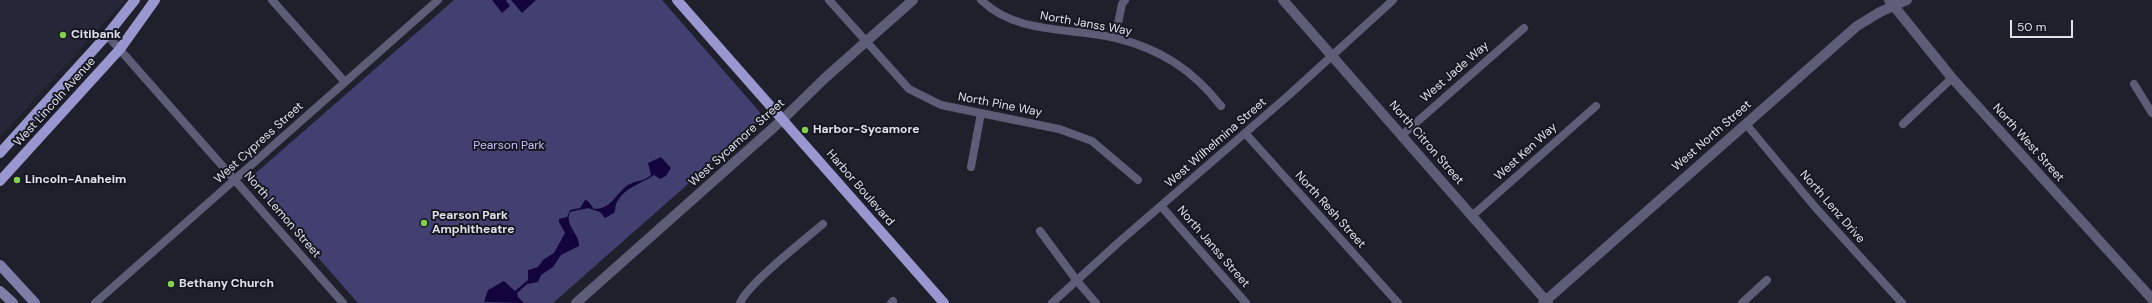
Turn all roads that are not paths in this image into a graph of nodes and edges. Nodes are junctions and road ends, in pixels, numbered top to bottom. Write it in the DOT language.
graph roads {
  1 [pos="135,0"];
  2 [pos="155,0"];
  3 [pos="272,0"];
  4 [pos="438,0"];
  5 [pos="677,0"];
  6 [pos="828,0"];
  7 [pos="913,0"];
  8 [pos="981,0"];
  9 [pos="1125,0"];
  10 [pos="1283,0"];
  11 [pos="1393,0"];
  12 [pos="1907,0"];
  13 [pos="1892,3"];
  14 [pos="1524,28"];
  15 [pos="108,35"];
  16 [pos="1115,38"];
  17 [pos="865,42"];
  18 [pos="120,49"];
  19 [pos="1332,55"];
  20 [pos="1952,78"];
  21 [pos="345,82"];
  22 [pos="2134,84"];
  23 [pos="1220,106"];
  24 [pos="1596,106"];
  25 [pos="981,113"];
  26 [pos="2152,113"];
  27 [pos="782,120"];
  28 [pos="1746,124"];
  29 [pos="1902,124"];
  30 [pos="1244,133"];
  31 [pos="1402,135"];
  32 [pos="0,153"];
  33 [pos="971,167"];
  34 [pos="235,180"];
  35 [pos="1138,180"];
  36 [pos="0,181"];
  37 [pos="1161,206"];
  38 [pos="1472,216"];
  39 [pos="822,224"];
  40 [pos="1040,231"];
  41 [pos="0,265"];
  42 [pos="1767,280"];
  43 [pos="1077,282"];
  44 [pos="0,292"];
  45 [pos="2152,299"];
  46 [pos="338,301"];
  47 [pos="1546,302"];
  48 [pos="13,303"];
  49 [pos="35,303"];
  50 [pos="96,303"];
  51 [pos="576,303"];
  52 [pos="740,303"];
  53 [pos="944,303"];
  54 [pos="1052,303"];
  55 [pos="1096,303"];
  56 [pos="1246,303"];
  57 [pos="1398,303"];
  58 [pos="1742,303"];
  59 [pos="1902,303"];
  1 -- 15 [label="main road, West Lincoln Avenue"];
  2 -- 18 [label="main road, West Lincoln Avenue"];
  3 -- 21 [label="street"];
  4 -- 21 [label="street, West Cypress Street"];
  5 -- 27 [label="main road, Harbor Boulevard"];
  6 -- 17 [label="street, North Pine Way"];
  7 -- 17 [label="street, West Sycamore Street"];
  8 -- 16 [label="street, North Janss Way"];
  9 -- 16 [label="street"];
  10 -- 19 [label="street, North Citron Street"];
  11 -- 19 [label="street, West Wilhelmina Street"];
  12 -- 13 [label="street, West North Street"];
  13 -- 20 [label="street, North West Street"];
  13 -- 28 [label="street, West North Street"];
  14 -- 31 [label="street, West Jade Way"];
  15 -- 18 [label="street, North Lemon Street"];
  15 -- 32 [label="main road, West Lincoln Avenue"];
  16 -- 23 [label="street, North Janss Way"];
  17 -- 25 [label="street, North Pine Way"];
  17 -- 27 [label="street, West Sycamore Street"];
  18 -- 34 [label="street, North Lemon Street"];
  18 -- 36 [label="main road, West Lincoln Avenue"];
  19 -- 30 [label="street, West Wilhelmina Street"];
  19 -- 31 [label="street, North Citron Street"];
  20 -- 29 [label="street"];
  20 -- 45 [label="street, North West Street"];
  21 -- 34 [label="street, West Cypress Street"];
  22 -- 26 [label="street"];
  24 -- 38 [label="street, West Ken Way"];
  25 -- 33 [label="street"];
  25 -- 35 [label="street, North Pine Way"];
  27 -- 51 [label="street, West Sycamore Street"];
  27 -- 53 [label="main road, Harbor Boulevard"];
  28 -- 47 [label="street, West North Street"];
  28 -- 59 [label="street, North Lenz Drive"];
  30 -- 37 [label="street, West Wilhelmina Street"];
  30 -- 57 [label="street, North Resh Street"];
  31 -- 38 [label="street, North Citron Street"];
  34 -- 46 [label="street, North Lemon Street"];
  34 -- 50 [label="street, West Cypress Street"];
  37 -- 43 [label="street, West Wilhelmina Street"];
  37 -- 56 [label="street, North Janss Street"];
  38 -- 47 [label="street, North Citron Street"];
  39 -- 52 [label="street"];
  40 -- 43 [label="street"];
  41 -- 49 [label="main road"];
  42 -- 58 [label="street"];
  43 -- 54 [label="street, West Wilhelmina Street"];
  43 -- 55 [label="street"];
  44 -- 48 [label="main road"];
}
